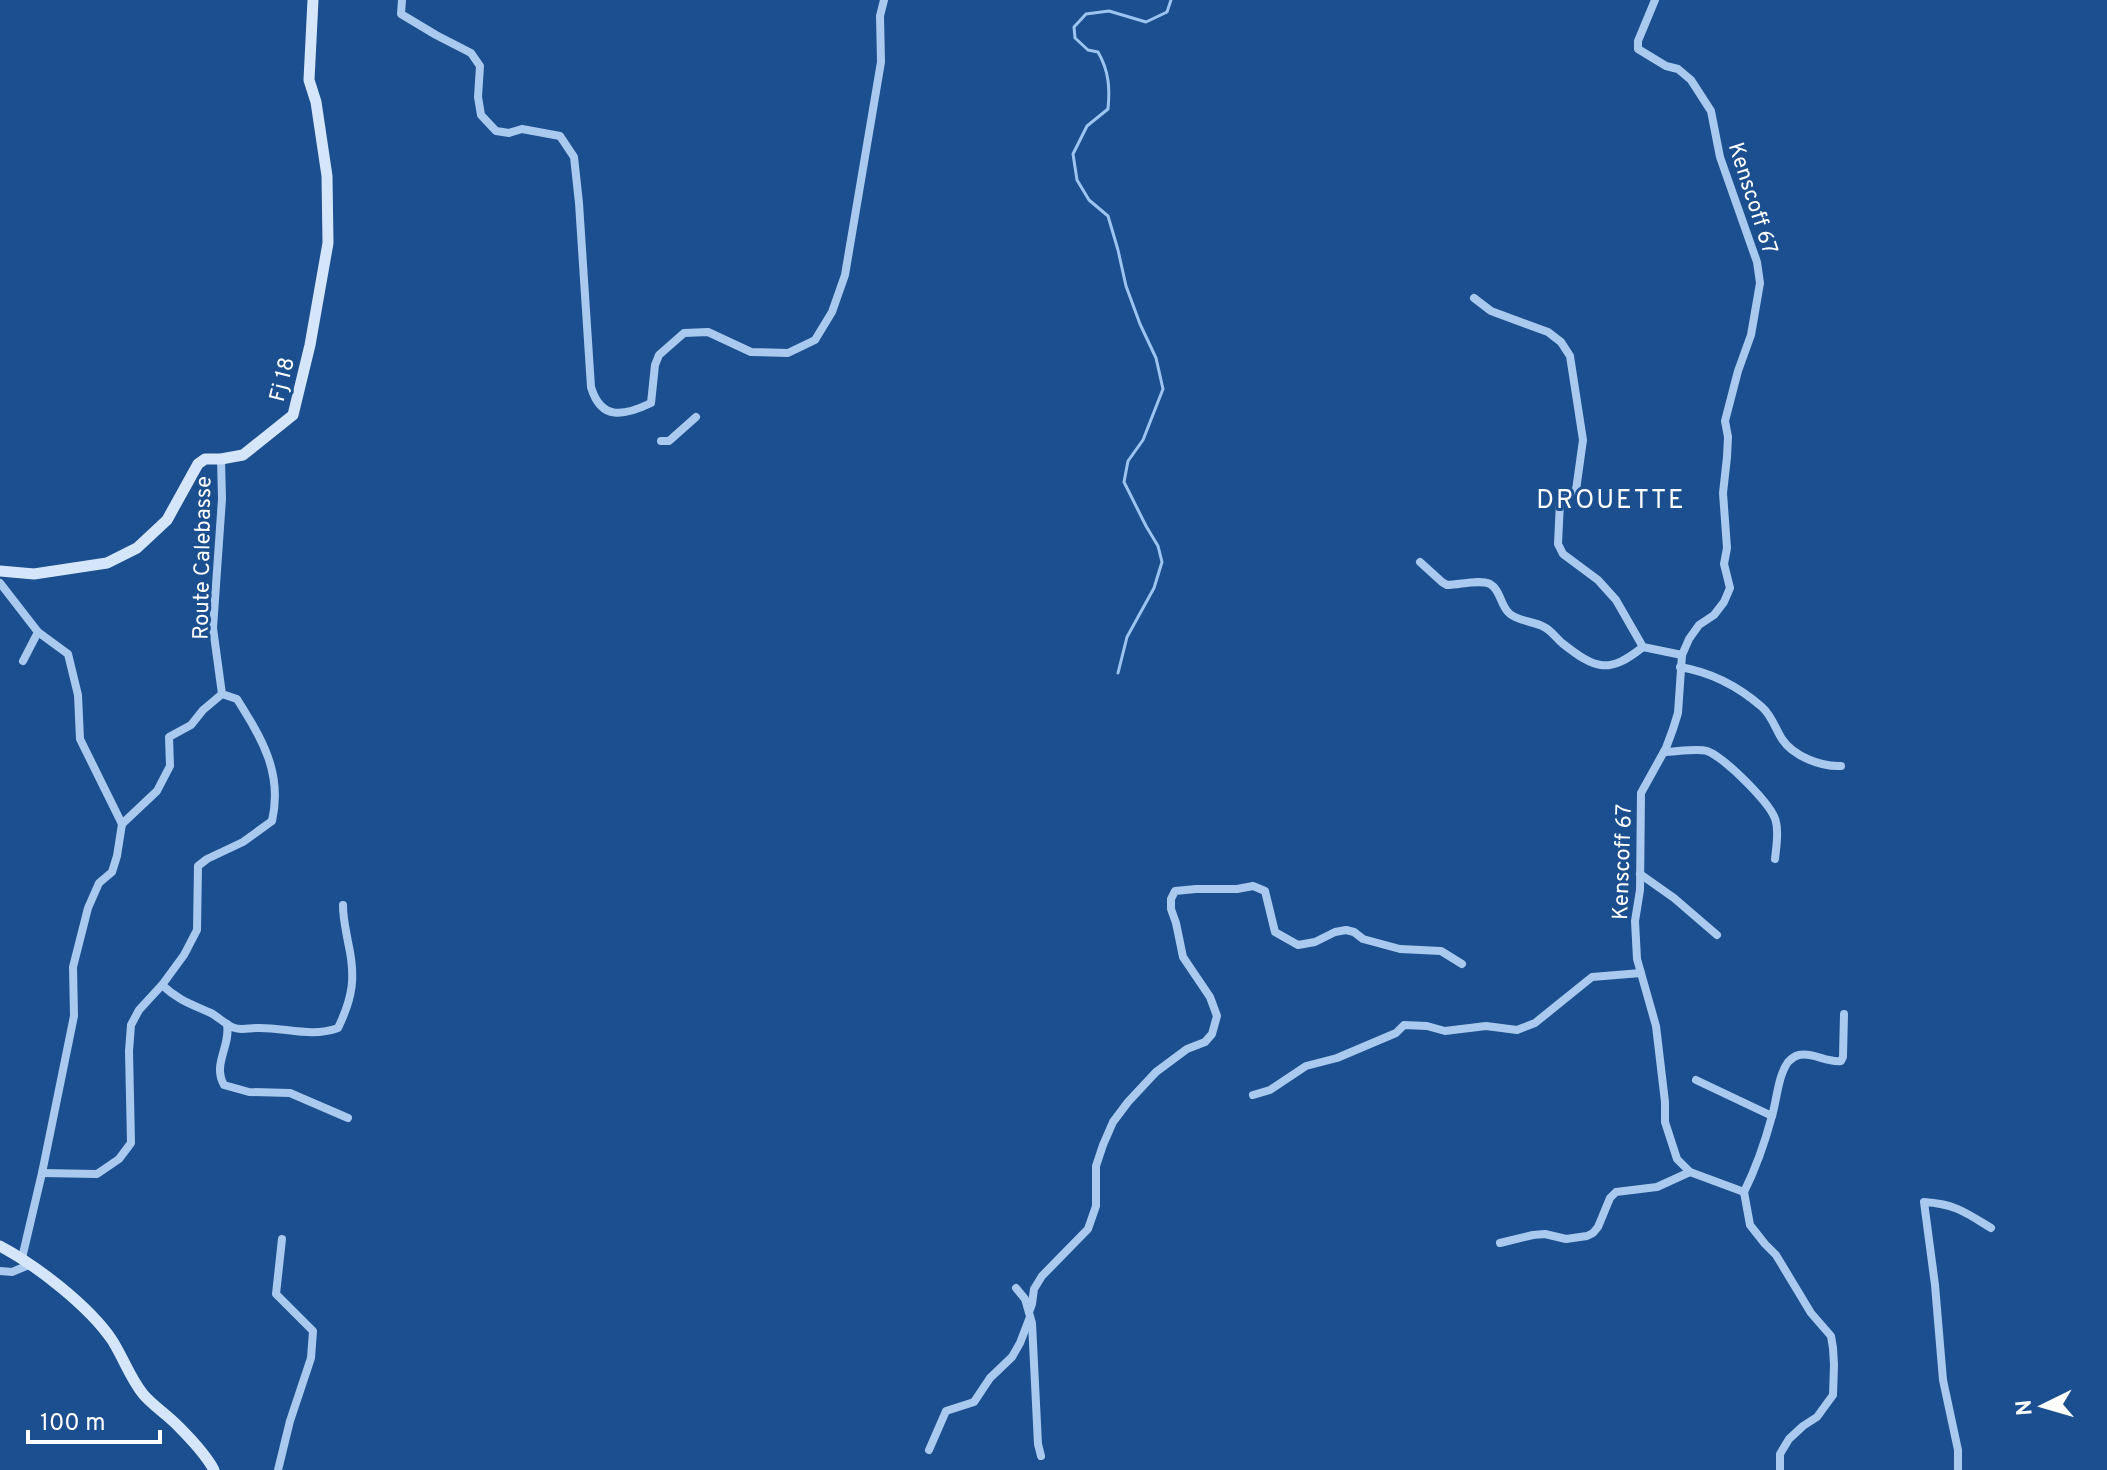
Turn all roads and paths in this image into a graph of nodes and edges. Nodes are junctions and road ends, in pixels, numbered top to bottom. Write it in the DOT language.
graph roads {
  1 [pos="313,0"];
  2 [pos="402,0"];
  3 [pos="884,0"];
  4 [pos="1655,0"];
  5 [pos="1474,298"];
  6 [pos="696,417"];
  7 [pos="661,441"];
  8 [pos="221,459"];
  9 [pos="1420,562"];
  10 [pos="0,571"];
  11 [pos="0,583"];
  12 [pos="38,632"];
  13 [pos="1643,647"];
  14 [pos="1682,655"];
  15 [pos="23,661"];
  16 [pos="1680,667"];
  17 [pos="222,694"];
  18 [pos="1664,752"];
  19 [pos="1841,766"];
  20 [pos="122,824"];
  21 [pos="1775,859"];
  22 [pos="1640,874"];
  23 [pos="343,905"];
  24 [pos="1717,935"];
  25 [pos="1462,964"];
  26 [pos="1641,973"];
  27 [pos="162,985"];
  28 [pos="1844,1014"];
  29 [pos="227,1024"];
  30 [pos="1696,1080"];
  31 [pos="1253,1095"];
  32 [pos="1772,1116"];
  33 [pos="348,1118"];
  34 [pos="1690,1172"];
  35 [pos="42,1173"];
  36 [pos="1744,1192"];
  37 [pos="1991,1228"];
  38 [pos="282,1239"];
  39 [pos="1500,1243"];
  40 [pos="0,1246"];
  41 [pos="26,1261"];
  42 [pos="0,1271"];
  43 [pos="1016,1288"];
  44 [pos="1030,1315"];
  45 [pos="929,1450"];
  46 [pos="1041,1456"];
  47 [pos="214,1470"];
  48 [pos="278,1470"];
  49 [pos="1780,1470"];
  50 [pos="1958,1470"];
  1 -- 8 [label="street, Fj 18"];
  2 -- 3 [label="street"];
  4 -- 14 [label="street, Kenscoff 67"];
  5 -- 13 [label="street"];
  6 -- 7 [label="street"];
  8 -- 10 [label="street, Fj 18"];
  8 -- 17 [label="street, Route Calebasse"];
  9 -- 13 [label="street"];
  11 -- 12 [label="street"];
  12 -- 15 [label="street"];
  12 -- 20 [label="street"];
  13 -- 14 [label="street"];
  14 -- 16 [label="street, Kenscoff 67"];
  16 -- 18 [label="street, Kenscoff 67"];
  16 -- 19 [label="street"];
  17 -- 20 [label="street"];
  17 -- 27 [label="street"];
  18 -- 21 [label="street"];
  18 -- 22 [label="street, Kenscoff 67"];
  20 -- 35 [label="street"];
  22 -- 24 [label="street"];
  22 -- 26 [label="street, Kenscoff 67"];
  23 -- 29 [label="street"];
  25 -- 44 [label="street"];
  26 -- 31 [label="street"];
  26 -- 34 [label="street, Kenscoff 67"];
  27 -- 29 [label="street"];
  27 -- 35 [label="street"];
  28 -- 32 [label="street"];
  29 -- 33 [label="street"];
  30 -- 32 [label="street"];
  32 -- 36 [label="street"];
  34 -- 36 [label="street"];
  34 -- 39 [label="street"];
  35 -- 41 [label="street"];
  36 -- 49 [label="street"];
  37 -- 50 [label="street"];
  38 -- 48 [label="street"];
  40 -- 41 [label="street"];
  41 -- 42 [label="street"];
  41 -- 47 [label="street"];
  43 -- 44 [label="street"];
  44 -- 45 [label="street"];
  44 -- 46 [label="street"];
}
